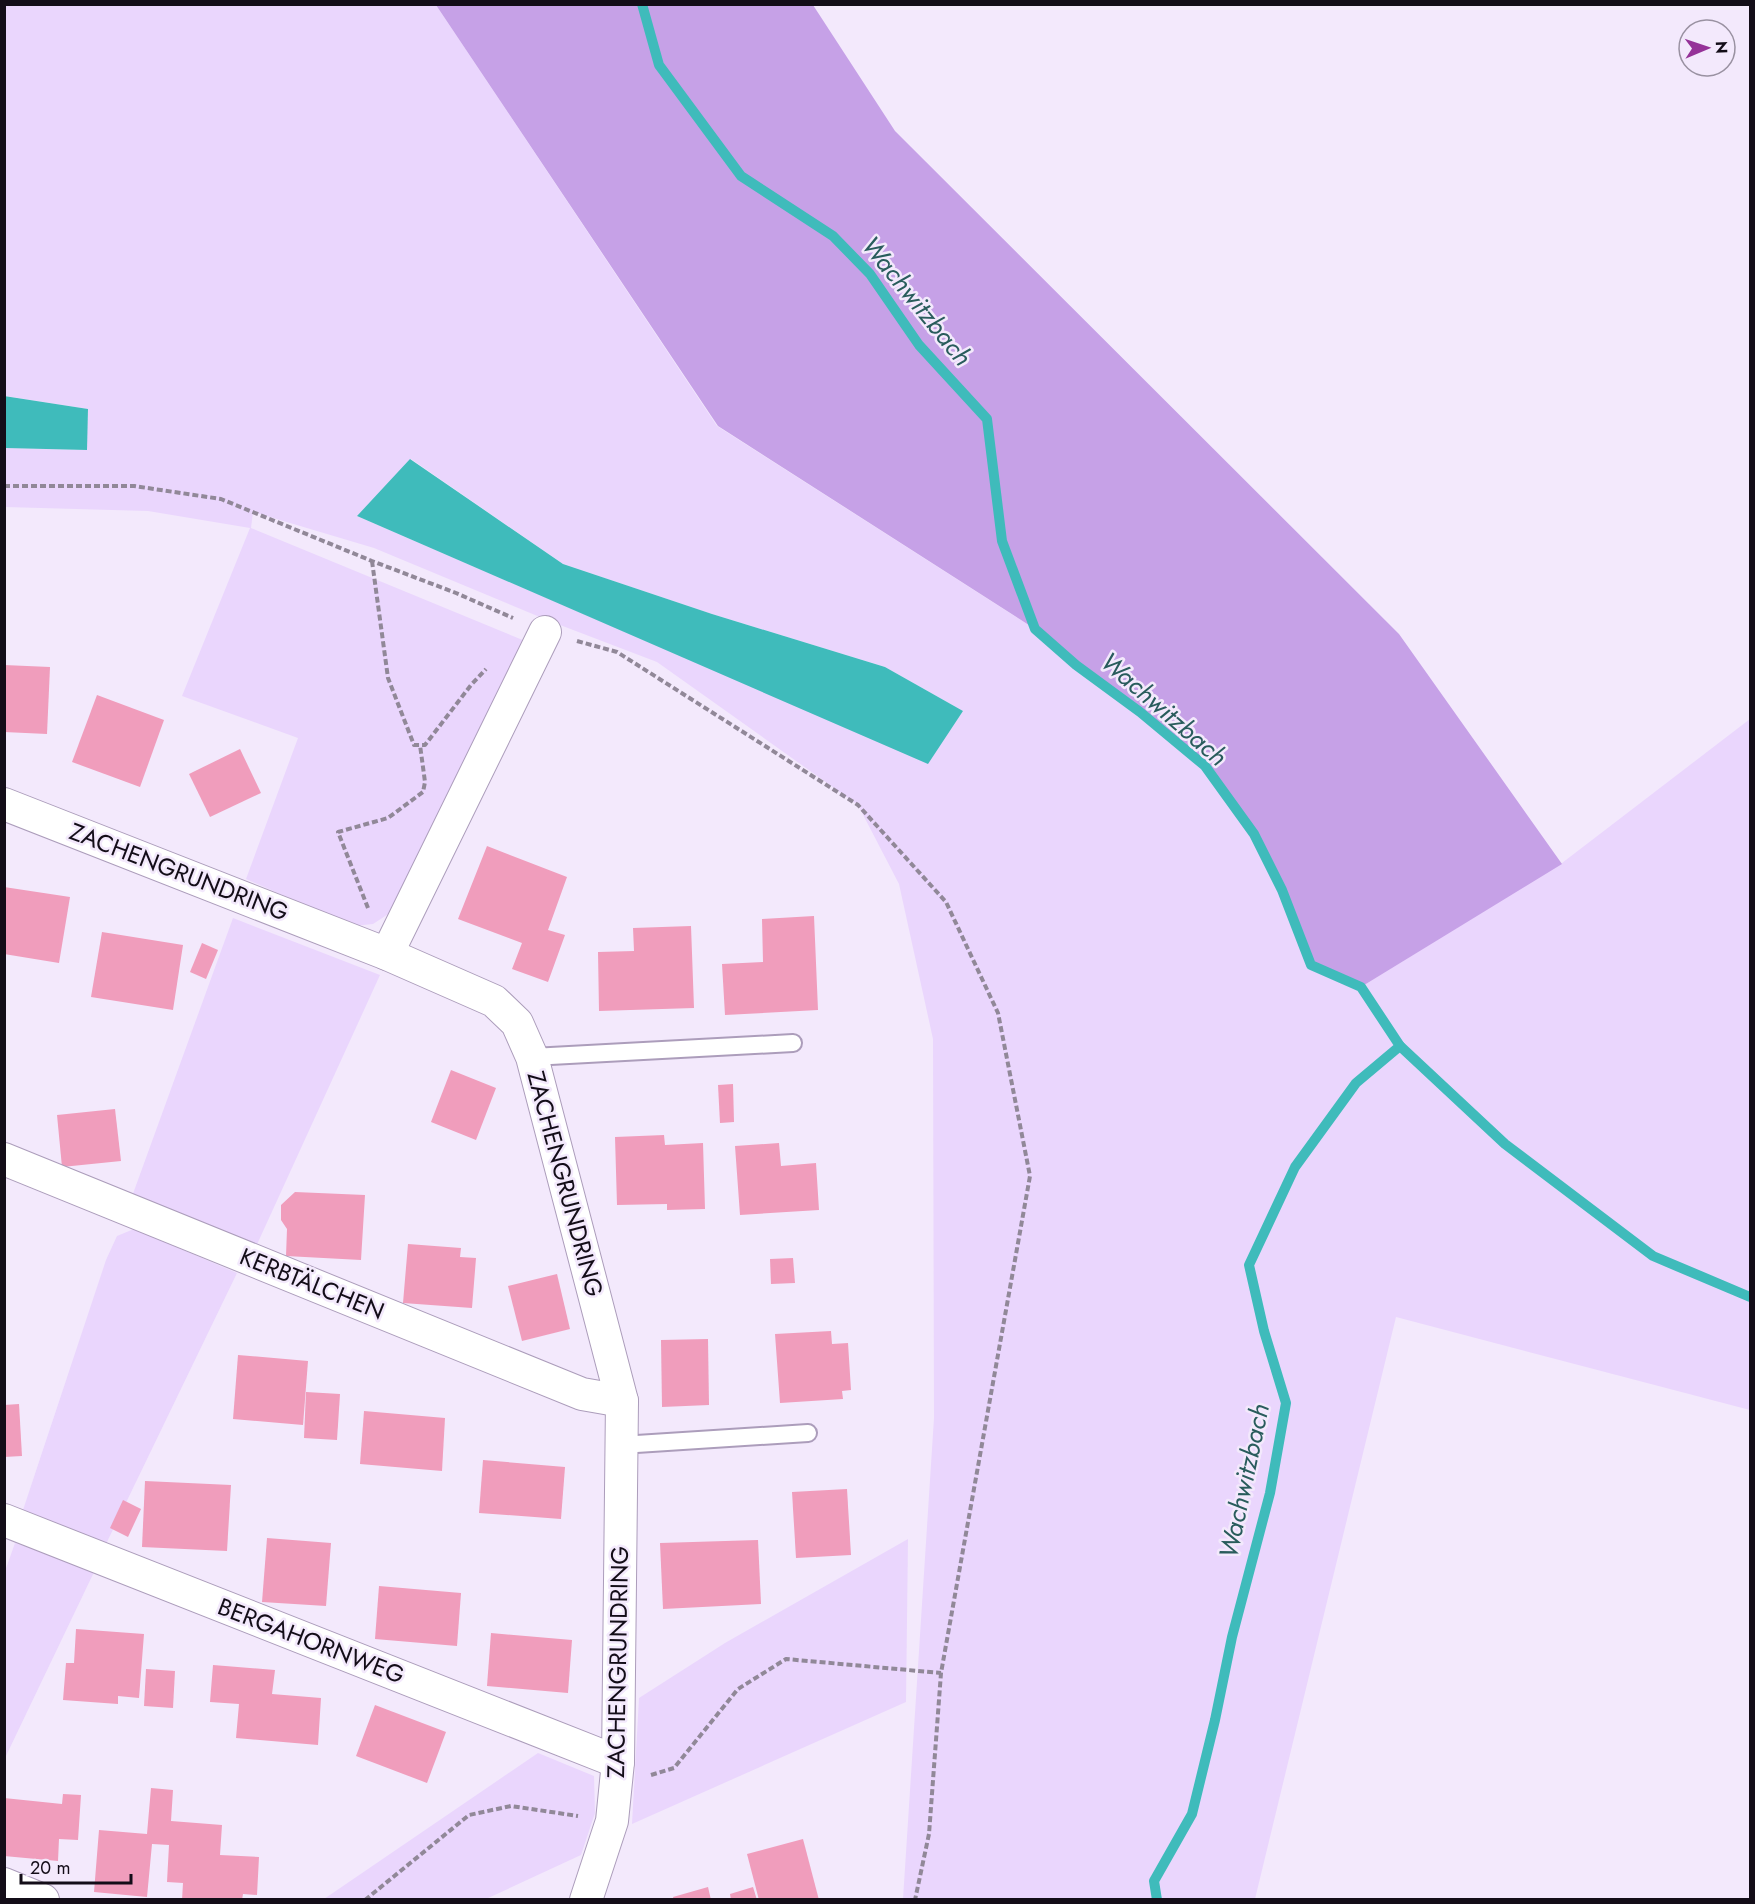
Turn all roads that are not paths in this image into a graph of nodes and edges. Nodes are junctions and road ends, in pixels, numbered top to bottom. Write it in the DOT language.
graph roads {
  1 [pos="545,632"];
  2 [pos="4,804"];
  3 [pos="387,954"];
  4 [pos="793,1043"];
  5 [pos="532,1057"];
  6 [pos="4,1159"];
  7 [pos="622,1401"];
  8 [pos="808,1433"];
  9 [pos="621,1445"];
  10 [pos="4,1520"];
  11 [pos="617,1773"];
  12 [pos="4,1884"];
  13 [pos="43,1899"];
  14 [pos="586,1899"];
  1 -- 3 [label="street"];
  2 -- 3 [label="street, ZACHENGRUNDRING"];
  3 -- 5 [label="street, ZACHENGRUNDRING"];
  4 -- 5 [label="lane"];
  5 -- 7 [label="street, ZACHENGRUNDRING"];
  6 -- 7 [label="street, KERBTÄLCHEN"];
  7 -- 9 [label="street, ZACHENGRUNDRING"];
  8 -- 9 [label="lane"];
  9 -- 11 [label="street, ZACHENGRUNDRING"];
  10 -- 11 [label="street, BERGAHORNWEG"];
  11 -- 14 [label="street, ZACHENGRUNDRING"];
  12 -- 13 [label="street"];
}
